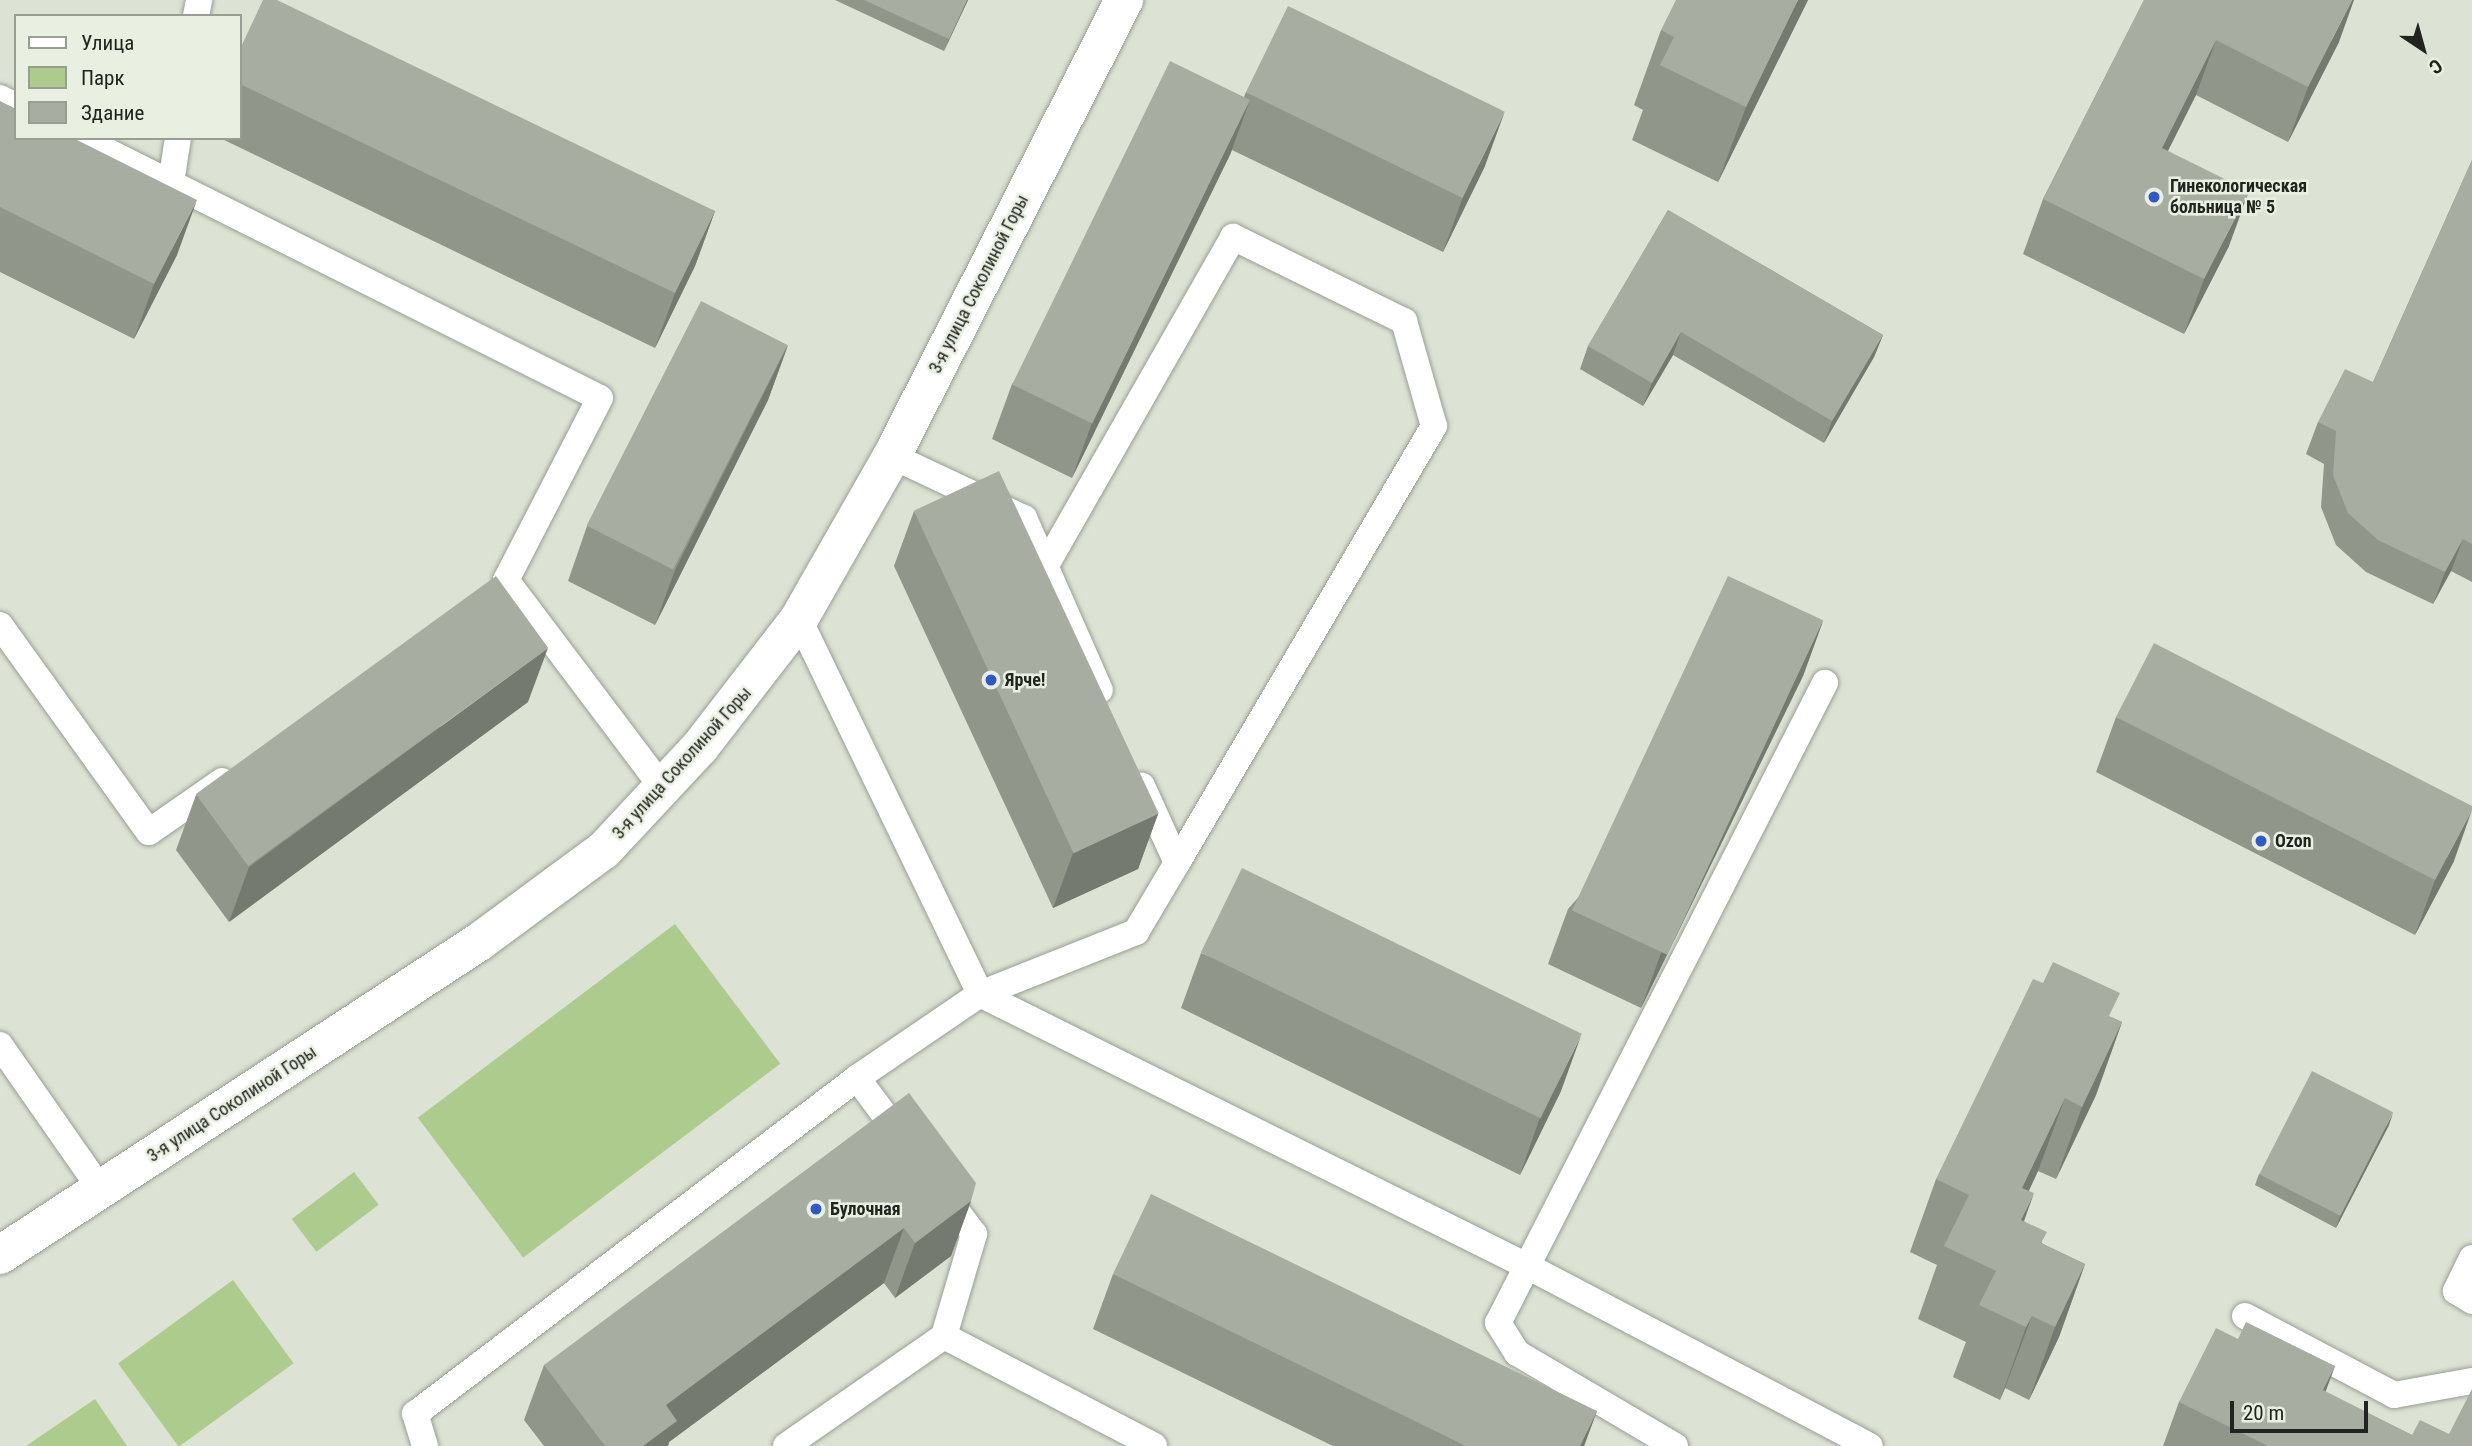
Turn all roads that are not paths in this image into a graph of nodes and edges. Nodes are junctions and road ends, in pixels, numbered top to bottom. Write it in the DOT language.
graph roads {
  1 [pos="1124,0"];
  2 [pos="85,140"];
  3 [pos="178,140"];
  4 [pos="171,183"];
  5 [pos="892,456"];
  6 [pos="1045,567"];
  7 [pos="506,580"];
  8 [pos="484,596"];
  9 [pos="799,620"];
  10 [pos="0,625"];
  11 [pos="1825,683"];
  12 [pos="1111,716"];
  13 [pos="250,761"];
  14 [pos="1133,765"];
  15 [pos="663,788"];
  16 [pos="1177,863"];
  17 [pos="980,994"];
  18 [pos="0,1045"];
  19 [pos="857,1078"];
  20 [pos="102,1190"];
  21 [pos="0,1255"];
  22 [pos="2472,1258"];
  23 [pos="1527,1266"];
  24 [pos="2472,1301"];
  25 [pos="2245,1316"];
  26 [pos="944,1336"];
  27 [pos="2472,1381"];
  28 [pos="1631,1436"];
  29 [pos="425,1446"];
  30 [pos="786,1446"];
  31 [pos="1154,1446"];
  32 [pos="1675,1446"];
  33 [pos="1870,1446"];
  1 -- 5 [label="street, 3-я улица Соколиной Горы"];
  2 -- 4 [label="lane"];
  3 -- 4 [label="lane"];
  4 -- 7 [label="lane"];
  5 -- 6 [label="lane"];
  5 -- 9 [label="street, 3-я улица Соколиной Горы"];
  6 -- 12 [label="lane"];
  6 -- 16 [label="lane"];
  7 -- 8 [label="lane"];
  7 -- 15 [label="lane"];
  9 -- 15 [label="street, 3-я улица Соколиной Горы"];
  9 -- 17 [label="lane"];
  10 -- 13 [label="lane"];
  11 -- 23 [label="lane"];
  14 -- 16 [label="lane"];
  15 -- 20 [label="street, 3-я улица Соколиной Горы"];
  16 -- 17 [label="lane"];
  17 -- 19 [label="lane"];
  17 -- 23 [label="lane"];
  18 -- 20 [label="lane"];
  19 -- 26 [label="lane"];
  19 -- 29 [label="lane"];
  20 -- 21 [label="street, 3-я улица Соколиной Горы"];
  22 -- 24 [label="lane"];
  23 -- 28 [label="lane"];
  23 -- 33 [label="lane"];
  25 -- 27 [label="lane"];
  26 -- 30 [label="lane"];
  26 -- 31 [label="lane"];
  28 -- 32 [label="lane"];
}
